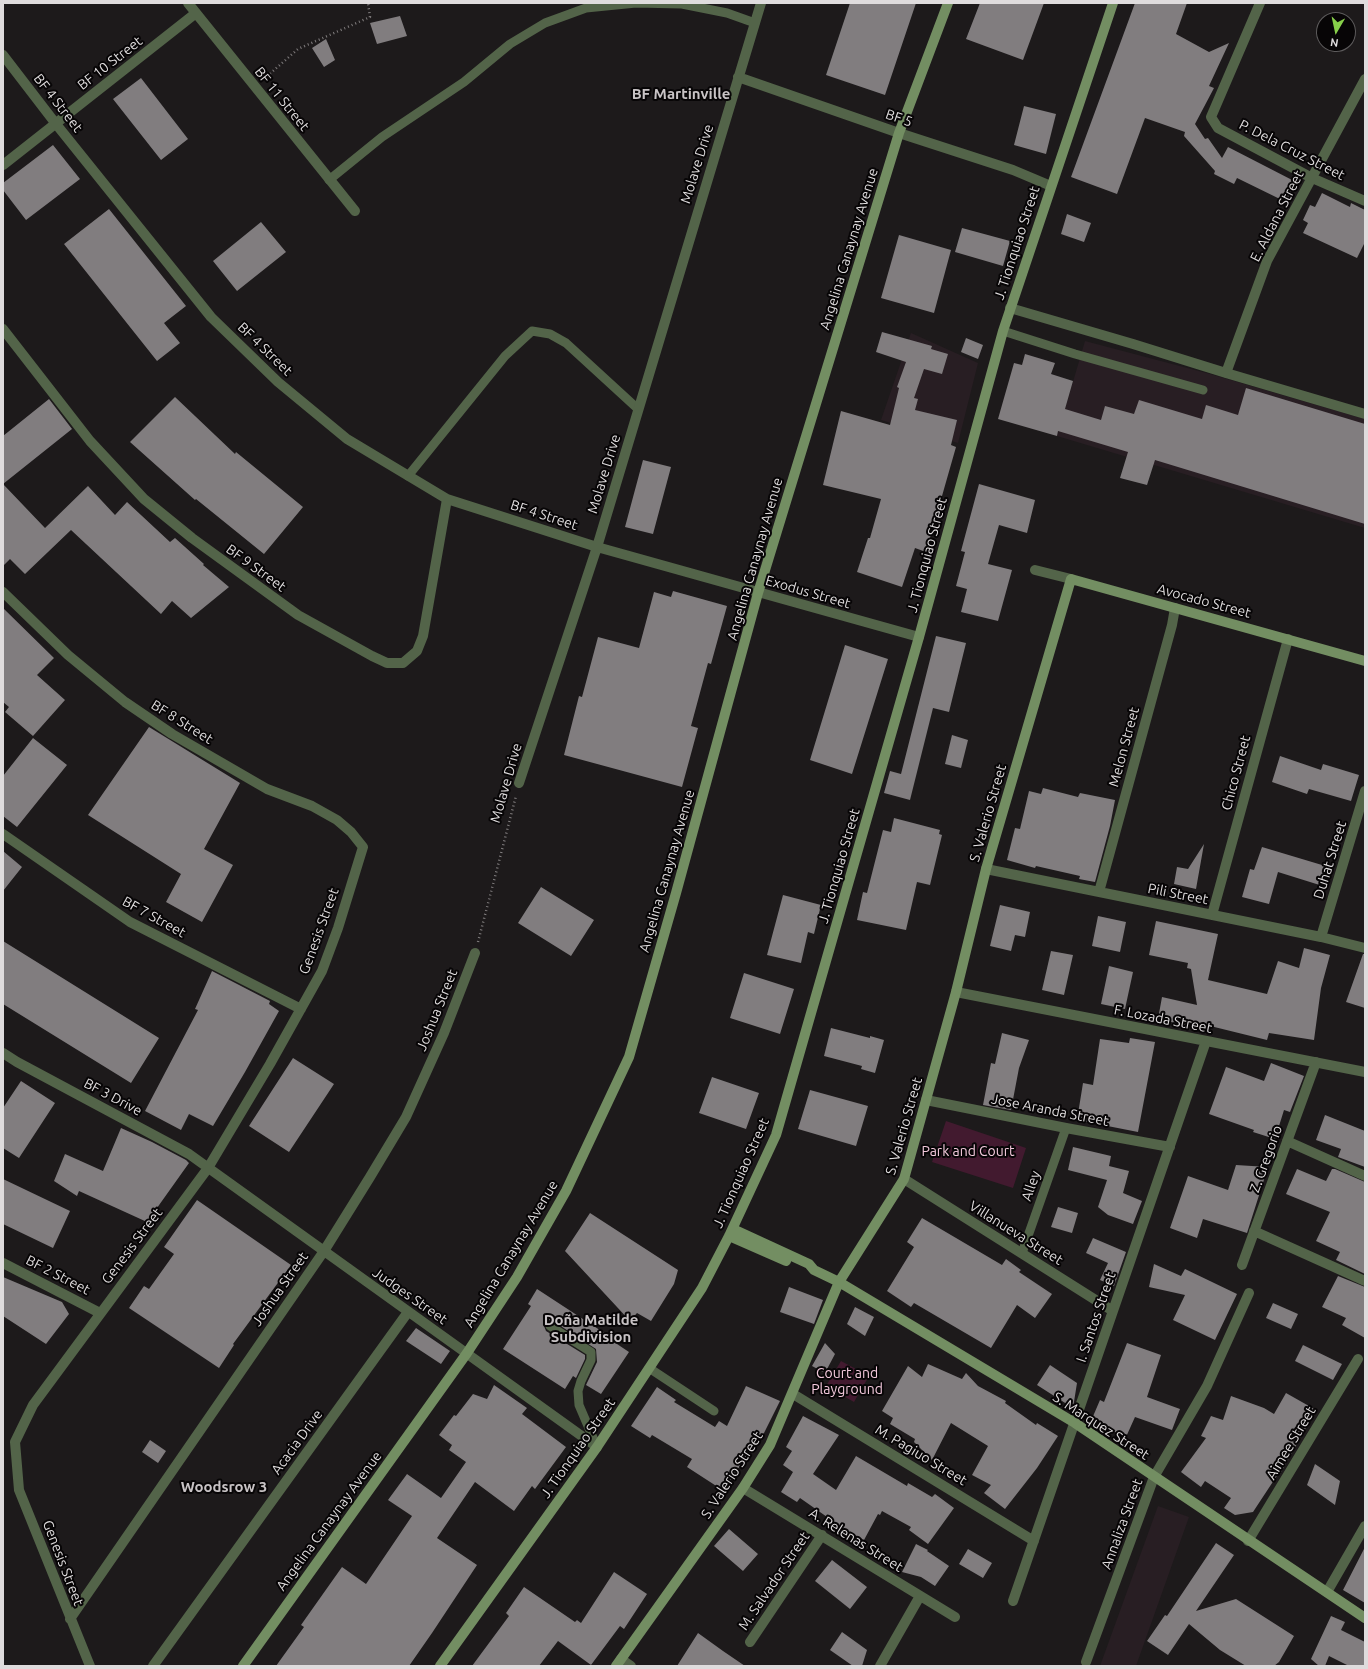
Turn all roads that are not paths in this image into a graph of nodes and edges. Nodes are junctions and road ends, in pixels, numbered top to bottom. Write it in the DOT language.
graph roads {
  1 [pos="188,3"];
  2 [pos="761,3"];
  3 [pos="948,3"];
  4 [pos="1113,3"];
  5 [pos="1260,3"];
  6 [pos="196,13"];
  7 [pos="755,23"];
  8 [pos="3,55"];
  9 [pos="738,77"];
  10 [pos="1365,78"];
  11 [pos="56,124"];
  12 [pos="899,133"];
  13 [pos="3,164"];
  14 [pos="1312,178"];
  15 [pos="329,180"];
  16 [pos="1051,186"];
  17 [pos="1365,201"];
  18 [pos="355,211"];
  19 [pos="1010,308"];
  20 [pos="3,329"];
  21 [pos="1003,331"];
  22 [pos="1226,373"];
  23 [pos="1203,390"];
  24 [pos="638,409"];
  25 [pos="1365,414"];
  26 [pos="408,476"];
  27 [pos="447,499"];
  28 [pos="597,547"];
  29 [pos="1035,570"];
  30 [pos="1071,579"];
  31 [pos="3,592"];
  32 [pos="758,593"];
  33 [pos="1175,608"];
  34 [pos="919,637"];
  35 [pos="1288,639"];
  36 [pos="1365,661"];
  37 [pos="519,784"];
  38 [pos="1365,791"];
  39 [pos="3,834"];
  40 [pos="363,847"];
  41 [pos="986,869"];
  42 [pos="1099,892"];
  43 [pos="1212,915"];
  44 [pos="1321,937"];
  45 [pos="1365,948"];
  46 [pos="475,953"];
  47 [pos="956,992"];
  48 [pos="301,1009"];
  49 [pos="1206,1041"];
  50 [pos="3,1053"];
  51 [pos="1316,1062"];
  52 [pos="1365,1072"];
  53 [pos="926,1100"];
  54 [pos="1066,1128"];
  55 [pos="1287,1141"];
  56 [pos="1170,1146"];
  57 [pos="208,1168"];
  58 [pos="1365,1176"];
  59 [pos="904,1179"];
  60 [pos="1254,1231"];
  61 [pos="731,1232"];
  62 [pos="324,1251"];
  63 [pos="1022,1253"];
  64 [pos="3,1263"];
  65 [pos="1242,1265"];
  66 [pos="1365,1281"];
  67 [pos="840,1282"];
  68 [pos="1249,1293"];
  69 [pos="1113,1311"];
  70 [pos="408,1312"];
  71 [pos="100,1313"];
  72 [pos="550,1326"];
  73 [pos="467,1353"];
  74 [pos="1358,1358"];
  75 [pos="649,1368"];
  76 [pos="793,1394"];
  77 [pos="714,1411"];
  78 [pos="1075,1423"];
  79 [pos="597,1447"];
  80 [pos="1154,1477"];
  81 [pos="743,1488"];
  82 [pos="1365,1526"];
  83 [pos="822,1535"];
  84 [pos="1034,1541"];
  85 [pos="1248,1541"];
  86 [pos="1326,1592"];
  87 [pos="920,1596"];
  88 [pos="1013,1601"];
  89 [pos="955,1617"];
  90 [pos="1365,1618"];
  91 [pos="70,1619"];
  92 [pos="750,1642"];
  93 [pos="1086,1662"];
  94 [pos="618,1663"];
  95 [pos="90,1666"];
  96 [pos="153,1666"];
  97 [pos="243,1666"];
  98 [pos="440,1666"];
  99 [pos="632,1666"];
  100 [pos="880,1666"];
  1 -- 6 [label="street, BF 11 Street"];
  2 -- 7 [label="street, Molave Drive"];
  3 -- 12 [label="street, Angelina Canaynay Avenue"];
  4 -- 16 [label="street, J. Tionquiao Street"];
  5 -- 14 [label="street, P. Dela Cruz Street"];
  6 -- 11 [label="street, BF 10 Street"];
  6 -- 15 [label="street, BF 11 Street"];
  7 -- 9 [label="street, Molave Drive"];
  7 -- 15 [label="lane"];
  8 -- 11 [label="street, BF 4 Street"];
  9 -- 12 [label="street, BF 5"];
  9 -- 24 [label="street, Molave Drive"];
  10 -- 14 [label="street, E. Aldana Street"];
  11 -- 13 [label="street, BF 10 Street"];
  11 -- 26 [label="street, BF 4 Street"];
  12 -- 16 [label="street, BF 5"];
  12 -- 32 [label="street, Angelina Canaynay Avenue"];
  14 -- 17 [label="street, P. Dela Cruz Street"];
  14 -- 22 [label="street, E. Aldana Street"];
  15 -- 18 [label="street, BF 11 Street"];
  16 -- 19 [label="street, J. Tionquiao Street"];
  19 -- 21 [label="street, J. Tionquiao Street"];
  19 -- 22 [label="street"];
  20 -- 27 [label="street, BF 9 Street"];
  21 -- 23 [label="lane"];
  21 -- 34 [label="street, J. Tionquiao Street"];
  22 -- 25 [label="street"];
  24 -- 26 [label="lane"];
  24 -- 28 [label="street, Molave Drive"];
  26 -- 27 [label="street, BF 4 Street"];
  27 -- 28 [label="street, BF 4 Street"];
  28 -- 32 [label="street, Exodus Street"];
  28 -- 37 [label="street, Molave Drive"];
  29 -- 30 [label="street, Avocado Street"];
  30 -- 33 [label="street, Avocado Street"];
  30 -- 41 [label="street, S. Valerio Street"];
  31 -- 40 [label="street, BF 8 Street"];
  32 -- 34 [label="street, Exodus Street"];
  32 -- 73 [label="street, Angelina Canaynay Avenue"];
  33 -- 35 [label="street, Avocado Street"];
  33 -- 42 [label="street, Melon Street"];
  34 -- 61 [label="street, J. Tionquiao Street"];
  35 -- 36 [label="street, Avocado Street"];
  35 -- 43 [label="street, Chico Street"];
  38 -- 44 [label="street, Duhat Street"];
  39 -- 48 [label="street, BF 7 Street"];
  40 -- 48 [label="street, Genesis Street"];
  41 -- 42 [label="street, Pili Street"];
  41 -- 47 [label="street, S. Valerio Street"];
  42 -- 43 [label="street, Pili Street"];
  43 -- 44 [label="street, Pili Street"];
  44 -- 45 [label="street, Pili Street"];
  46 -- 62 [label="street, Joshua Street"];
  47 -- 49 [label="street, F. Lozada Street"];
  47 -- 53 [label="street, S. Valerio Street"];
  48 -- 57 [label="street, Genesis Street"];
  49 -- 51 [label="street, F. Lozada Street"];
  49 -- 56 [label="street, I. Santos Street"];
  50 -- 57 [label="street, BF 3 Drive"];
  51 -- 52 [label="street, F. Lozada Street"];
  51 -- 55 [label="street, Z. Gregorio"];
  53 -- 54 [label="street, Jose Aranda Street"];
  53 -- 59 [label="street, S. Valerio Street"];
  54 -- 56 [label="street, Jose Aranda Street"];
  54 -- 63 [label="lane, Alley"];
  55 -- 58 [label="street"];
  55 -- 60 [label="street, Z. Gregorio"];
  56 -- 69 [label="street, I. Santos Street"];
  57 -- 62 [label="street, Judges Street"];
  57 -- 71 [label="street, Genesis Street"];
  59 -- 63 [label="street, Villanueva Street"];
  59 -- 67 [label="street, S. Valerio Street"];
  60 -- 65 [label="street, Z. Gregorio"];
  60 -- 66 [label="street"];
  61 -- 67 [label="street, S. Marquez Street"];
  61 -- 75 [label="street, J. Tionquiao Street"];
  62 -- 70 [label="street, Judges Street"];
  62 -- 91 [label="street, Joshua Street"];
  63 -- 69 [label="street, Villanueva Street"];
  64 -- 71 [label="street, BF 2 Street"];
  67 -- 76 [label="street, S. Valerio Street"];
  67 -- 78 [label="street, S. Marquez Street"];
  68 -- 80 [label="street, Annaliza Street"];
  69 -- 78 [label="street, I. Santos Street"];
  70 -- 73 [label="street, Judges Street"];
  70 -- 96 [label="street, Acacia Drive"];
  71 -- 91 [label="street, Genesis Street"];
  72 -- 79 [label="lane"];
  73 -- 79 [label="street, Judges Street"];
  73 -- 97 [label="street, Angelina Canaynay Avenue"];
  74 -- 85 [label="street, Aimee Street"];
  75 -- 77 [label="lane"];
  75 -- 79 [label="street, J. Tionquiao Street"];
  76 -- 81 [label="street, S. Valerio Street"];
  76 -- 84 [label="street, M. Pagiuo Street"];
  78 -- 80 [label="street, S. Marquez Street"];
  78 -- 84 [label="street, I. Santos Street"];
  79 -- 98 [label="street, J. Tionquiao Street"];
  80 -- 85 [label="street, S. Marquez Street"];
  80 -- 93 [label="street, Annaliza Street"];
  81 -- 83 [label="street, A. Relenas Street"];
  81 -- 94 [label="street, S. Valerio Street"];
  82 -- 86 [label="street"];
  83 -- 87 [label="street, A. Relenas Street"];
  83 -- 92 [label="street, M. Salvador Street"];
  84 -- 88 [label="street, I. Santos Street"];
  85 -- 86 [label="street, S. Marquez Street"];
  86 -- 90 [label="street, S. Marquez Street"];
  87 -- 89 [label="street, A. Relenas Street"];
  87 -- 100 [label="street"];
  91 -- 95 [label="street, Genesis Street"];
  94 -- 99 [label="street"];
}
